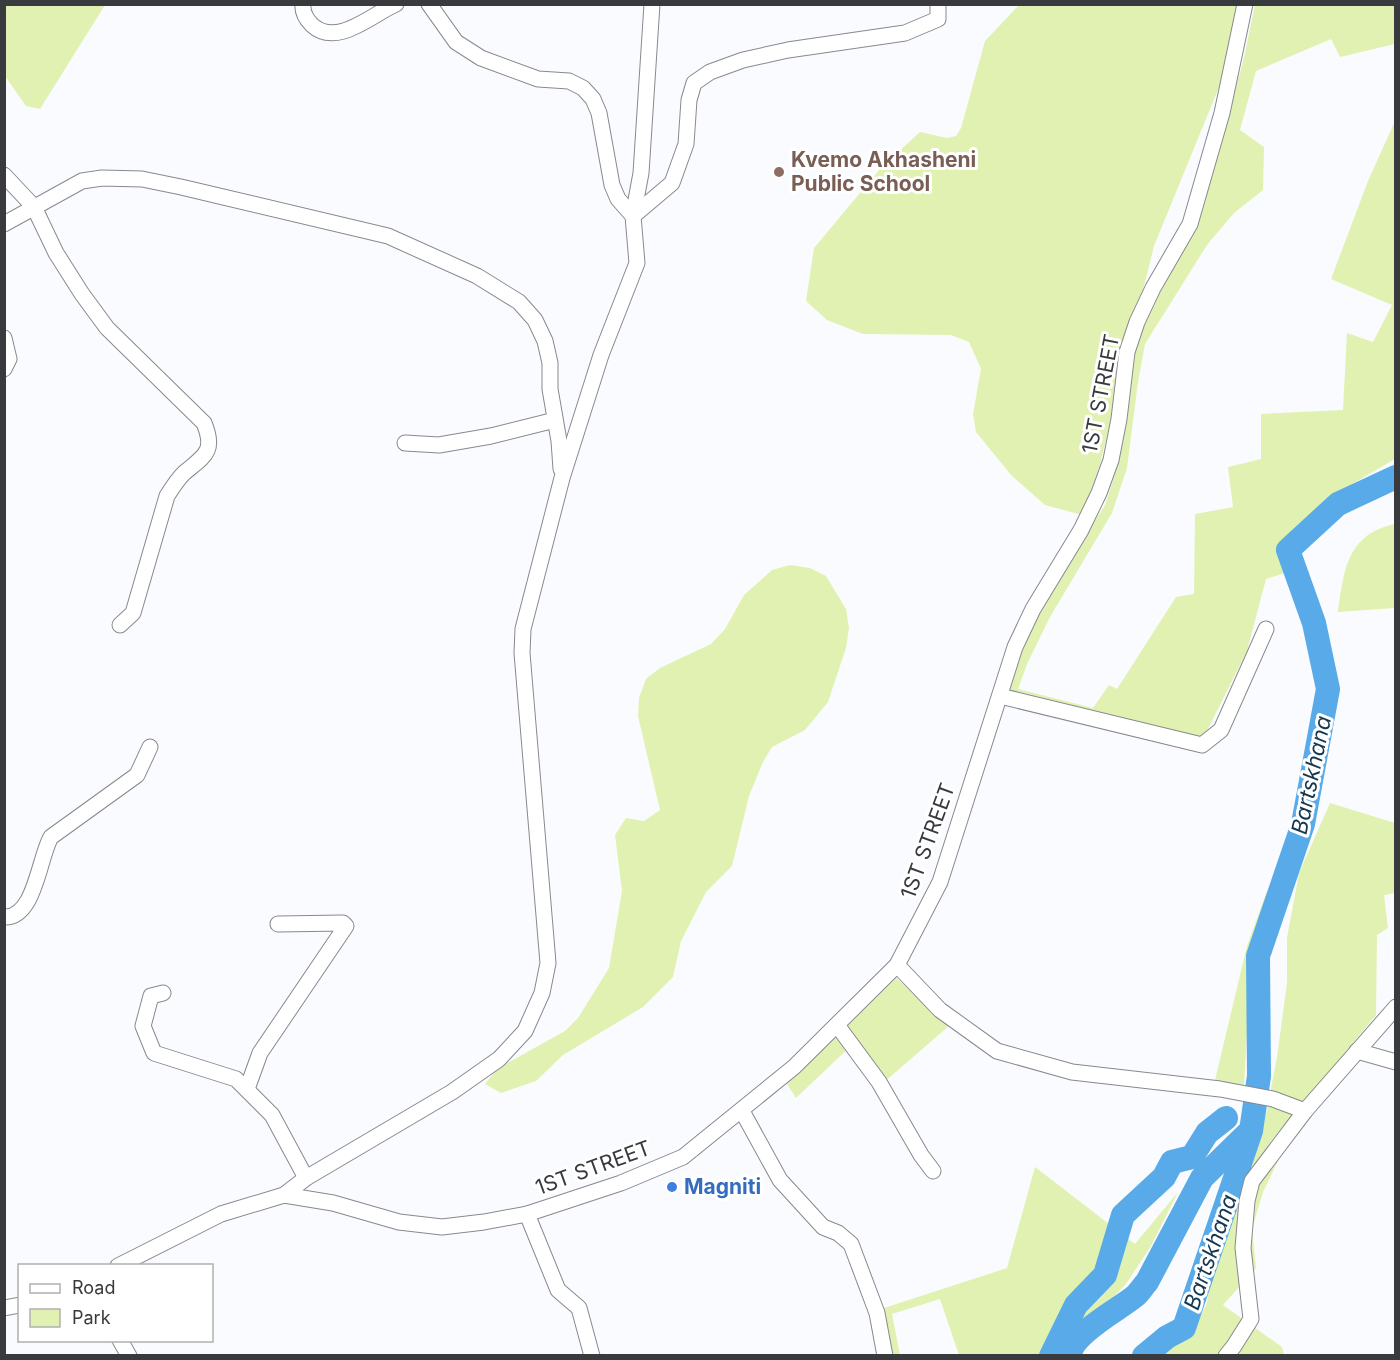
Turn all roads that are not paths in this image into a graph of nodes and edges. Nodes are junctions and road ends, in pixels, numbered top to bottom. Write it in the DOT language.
graph roads {
  1 [pos="303,4"];
  2 [pos="396,4"];
  3 [pos="429,4"];
  4 [pos="652,4"];
  5 [pos="938,4"];
  6 [pos="1245,4"];
  7 [pos="4,175"];
  8 [pos="34,207"];
  9 [pos="633,216"];
  10 [pos="4,224"];
  11 [pos="4,338"];
  12 [pos="4,369"];
  13 [pos="555,420"];
  14 [pos="405,443"];
  15 [pos="562,478"];
  16 [pos="120,625"];
  17 [pos="1266,629"];
  18 [pos="1000,696"];
  19 [pos="150,747"];
  20 [pos="4,917"];
  21 [pos="278,924"];
  22 [pos="897,965"];
  23 [pos="163,993"];
  24 [pos="1395,1007"];
  25 [pos="837,1025"];
  26 [pos="1357,1051"];
  27 [pos="1395,1062"];
  28 [pos="246,1089"];
  29 [pos="742,1111"];
  30 [pos="1305,1111"];
  31 [pos="933,1171"];
  32 [pos="306,1178"];
  33 [pos="284,1195"];
  34 [pos="527,1214"];
  35 [pos="122,1264"];
  36 [pos="121,1342"];
  37 [pos="129,1356"];
  38 [pos="592,1356"];
  39 [pos="885,1356"];
  40 [pos="1226,1356"];
  1 -- 2 [label="street"];
  3 -- 9 [label="street"];
  4 -- 9 [label="street"];
  5 -- 9 [label="street"];
  6 -- 18 [label="street, 1ST STREET"];
  7 -- 8 [label="street"];
  8 -- 10 [label="street"];
  8 -- 13 [label="street"];
  8 -- 16 [label="street"];
  9 -- 15 [label="street"];
  11 -- 12 [label="street"];
  13 -- 14 [label="street"];
  13 -- 15 [label="street"];
  15 -- 32 [label="street"];
  17 -- 18 [label="street"];
  18 -- 22 [label="street, 1ST STREET"];
  19 -- 20 [label="street"];
  21 -- 28 [label="street"];
  22 -- 25 [label="street, 1ST STREET"];
  22 -- 30 [label="street"];
  23 -- 28 [label="street"];
  24 -- 26 [label="street"];
  25 -- 29 [label="street, 1ST STREET"];
  25 -- 31 [label="street"];
  26 -- 27 [label="street"];
  26 -- 30 [label="street"];
  28 -- 32 [label="street"];
  29 -- 34 [label="street, 1ST STREET"];
  29 -- 39 [label="street"];
  30 -- 40 [label="street"];
  32 -- 33 [label="street"];
  33 -- 34 [label="street, 1ST STREET"];
  33 -- 35 [label="street, 1ST STREET"];
  34 -- 38 [label="street"];
  36 -- 37 [label="street"];
}
